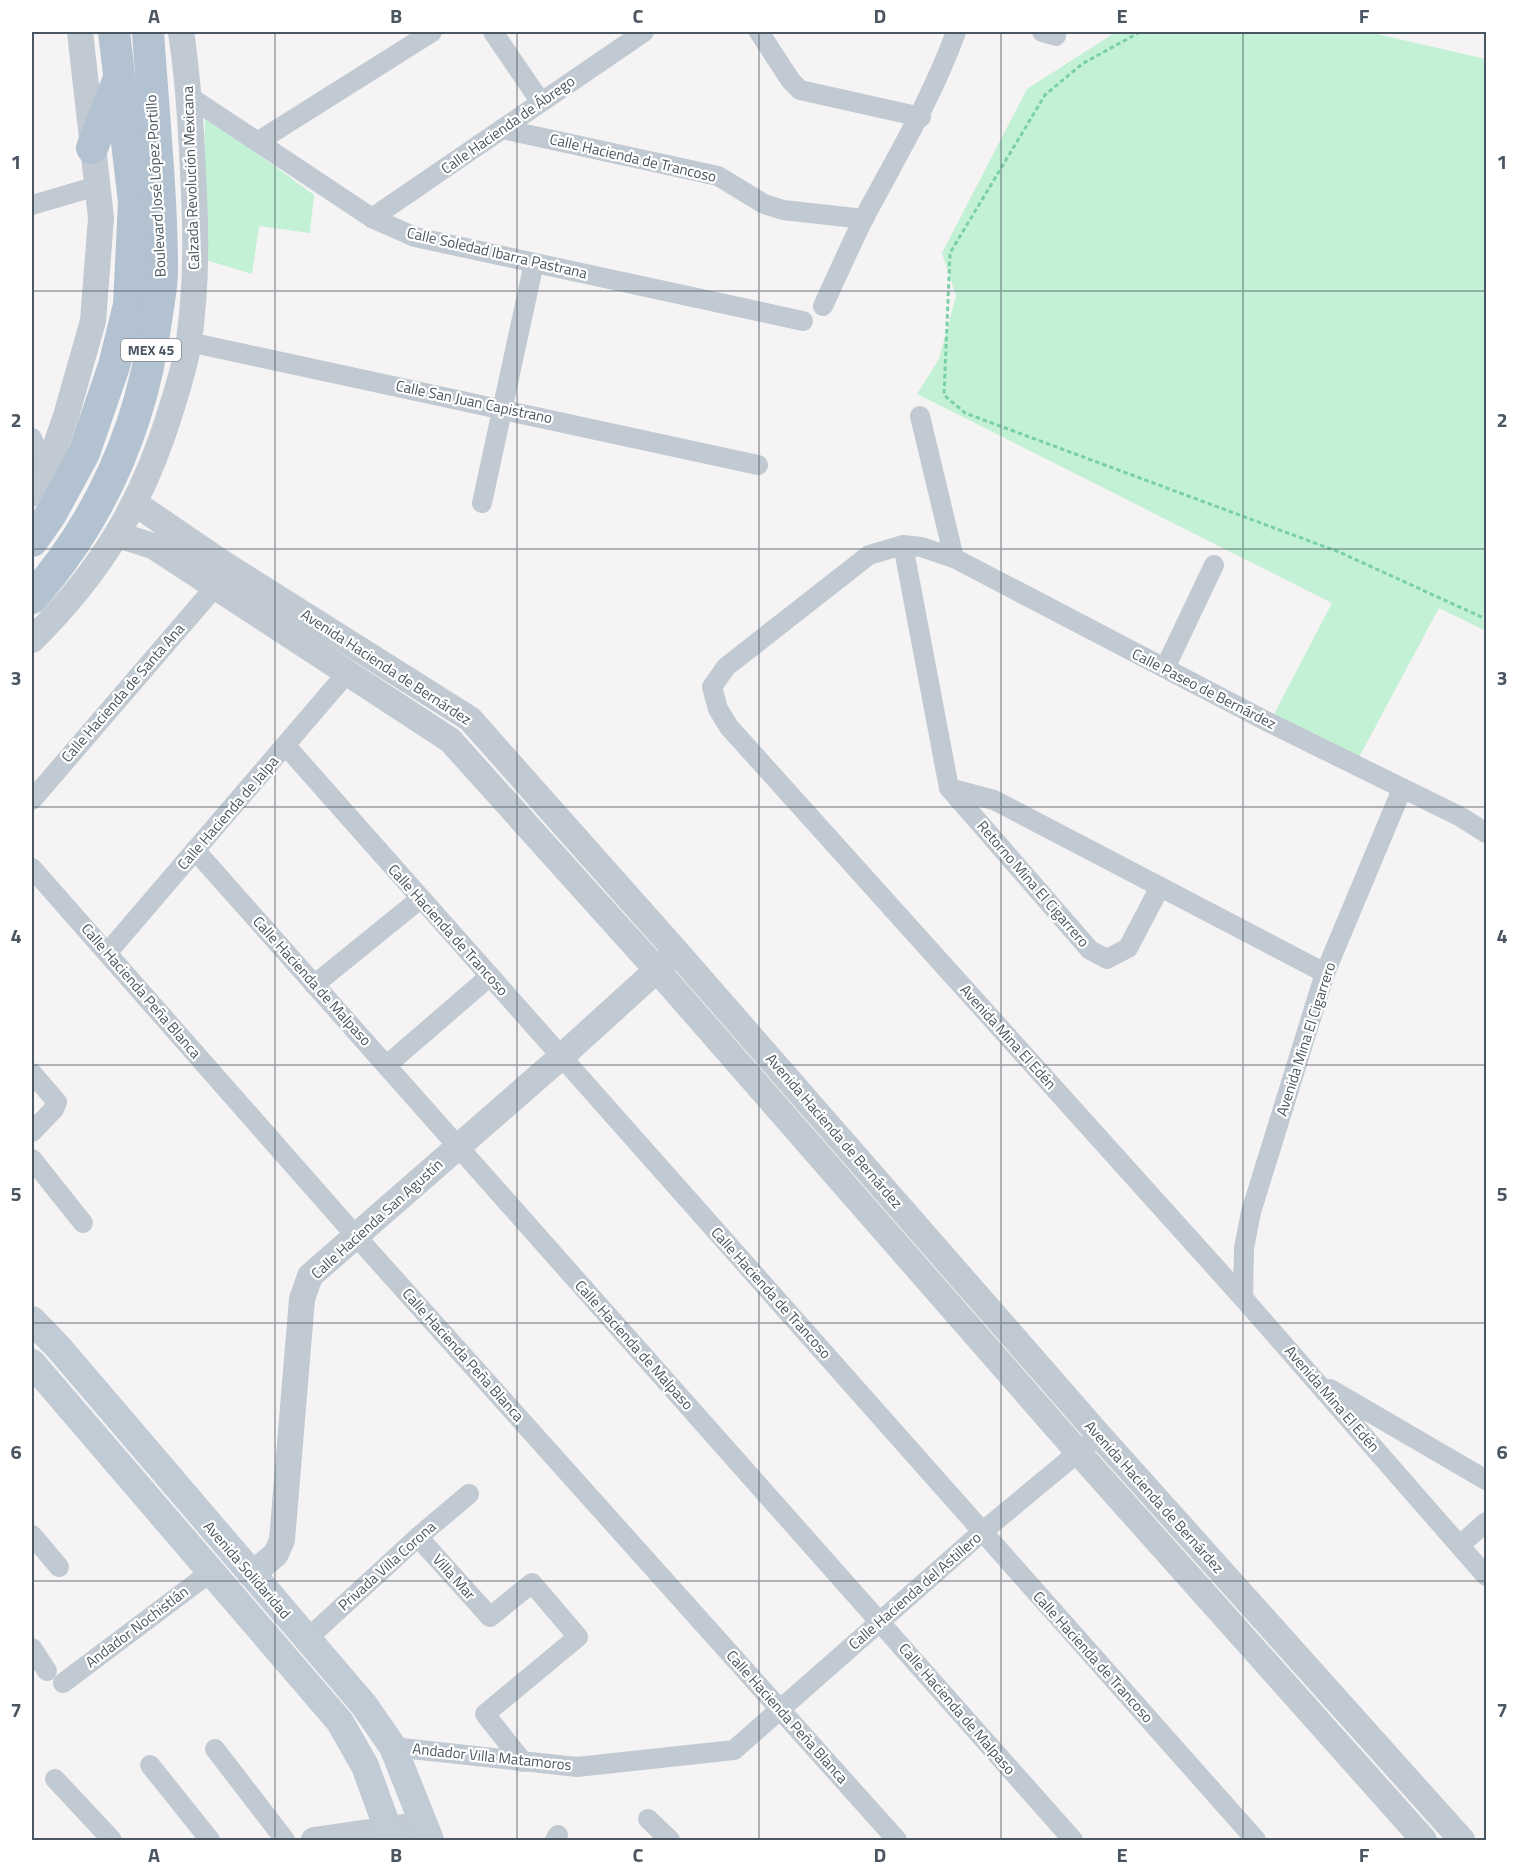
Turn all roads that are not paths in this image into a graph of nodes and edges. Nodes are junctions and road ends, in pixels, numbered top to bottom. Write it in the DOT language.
graph roads {
  1 [pos="80,32"];
  2 [pos="148,32"];
  3 [pos="181,32"];
  4 [pos="432,32"];
  5 [pos="493,32"];
  6 [pos="644,32"];
  7 [pos="759,32"];
  8 [pos="956,32"];
  9 [pos="116,57"];
  10 [pos="190,97"];
  11 [pos="540,101"];
  12 [pos="921,117"];
  13 [pos="502,129"];
  14 [pos="259,141"];
  15 [pos="92,148"];
  16 [pos="97,186"];
  17 [pos="32,205"];
  18 [pos="372,218"];
  19 [pos="864,219"];
  20 [pos="534,263"];
  21 [pos="823,306"];
  22 [pos="803,321"];
  23 [pos="189,342"];
  24 [pos="502,408"];
  25 [pos="920,416"];
  26 [pos="32,438"];
  27 [pos="758,465"];
  28 [pos="46,473"];
  29 [pos="32,494"];
  30 [pos="482,503"];
  31 [pos="136,504"];
  32 [pos="118,535"];
  33 [pos="32,541"];
  34 [pos="912,546"];
  35 [pos="954,558"];
  36 [pos="1214,565"];
  37 [pos="53,573"];
  38 [pos="215,587"];
  39 [pos="32,597"];
  40 [pos="32,608"];
  41 [pos="32,640"];
  42 [pos="1165,668"];
  43 [pos="347,673"];
  44 [pos="286,746"];
  45 [pos="949,788"];
  46 [pos="1402,789"];
  47 [pos="32,800"];
  48 [pos="1486,833"];
  49 [pos="195,850"];
  50 [pos="32,868"];
  51 [pos="1160,887"];
  52 [pos="420,899"];
  53 [pos="676,951"];
  54 [pos="108,952"];
  55 [pos="657,970"];
  56 [pos="1325,973"];
  57 [pos="490,976"];
  58 [pos="314,985"];
  59 [pos="561,1057"];
  60 [pos="387,1065"];
  61 [pos="32,1073"];
  62 [pos="32,1132"];
  63 [pos="458,1146"];
  64 [pos="32,1159"];
  65 [pos="83,1223"];
  66 [pos="355,1235"];
  67 [pos="1243,1298"];
  68 [pos="35,1330"];
  69 [pos="32,1363"];
  70 [pos="1315,1380"];
  71 [pos="1099,1435"];
  72 [pos="1078,1452"];
  73 [pos="1486,1480"];
  74 [pos="469,1494"];
  75 [pos="1486,1522"];
  76 [pos="982,1532"];
  77 [pos="32,1535"];
  78 [pos="417,1537"];
  79 [pos="1460,1545"];
  80 [pos="58,1567"];
  81 [pos="212,1571"];
  82 [pos="251,1575"];
  83 [pos="1486,1576"];
  84 [pos="880,1622"];
  85 [pos="307,1639"];
  86 [pos="32,1648"];
  87 [pos="47,1671"];
  88 [pos="63,1683"];
  89 [pos="780,1710"];
  90 [pos="393,1747"];
  91 [pos="215,1749"];
  92 [pos="734,1750"];
  93 [pos="523,1762"];
  94 [pos="150,1764"];
  95 [pos="55,1779"];
  96 [pos="648,1819"];
  97 [pos="427,1832"];
  98 [pos="390,1834"];
  99 [pos="112,1840"];
  100 [pos="210,1840"];
  101 [pos="285,1840"];
  102 [pos="316,1840"];
  103 [pos="670,1840"];
  104 [pos="897,1840"];
  105 [pos="1073,1840"];
  106 [pos="1256,1840"];
  107 [pos="1424,1840"];
  108 [pos="1462,1840"];
  1 -- 15 [label="street"];
  2 -- 37 [label="main road, Boulevard José López Portillo / MEX 45"];
  3 -- 10 [label="street, Calzada Revolución Mexicana"];
  4 -- 14 [label="street"];
  5 -- 11 [label="street"];
  6 -- 11 [label="street, Calle Hacienda de Ábrego"];
  7 -- 12 [label="street"];
  8 -- 12 [label="street"];
  9 -- 15 [label="main road"];
  9 -- 33 [label="main road, Boulevard José López Portillo / MEX 45"];
  10 -- 14 [label="street, Calle Soledad Ibarra Pastrana"];
  10 -- 23 [label="street, Calzada Revolución Mexicana"];
  11 -- 13 [label="street, Calle Hacienda de Ábrego"];
  12 -- 19 [label="street"];
  13 -- 18 [label="street, Calle Hacienda de Ábrego"];
  13 -- 19 [label="street, Calle Hacienda de Trancoso"];
  14 -- 18 [label="street, Calle Soledad Ibarra Pastrana"];
  15 -- 16 [label="street"];
  16 -- 17 [label="street"];
  16 -- 28 [label="street"];
  18 -- 20 [label="street, Calle Soledad Ibarra Pastrana"];
  19 -- 21 [label="street"];
  20 -- 22 [label="street, Calle Soledad Ibarra Pastrana"];
  20 -- 24 [label="street"];
  23 -- 24 [label="street, Calle San Juan Capistrano"];
  23 -- 31 [label="street, Calzada Revolución Mexicana"];
  24 -- 27 [label="street, Calle San Juan Capistrano"];
  24 -- 30 [label="street"];
  25 -- 35 [label="street"];
  26 -- 28 [label="street"];
  28 -- 29 [label="street"];
  31 -- 32 [label="street, Calzada Revolución Mexicana"];
  31 -- 53 [label="street, Avenida Hacienda de Bernárdez"];
  32 -- 38 [label="street, Avenida Hacienda de Bernárdez"];
  32 -- 41 [label="street, Calzada Revolución Mexicana"];
  34 -- 35 [label="street, Calle Paseo de Bernárdez"];
  34 -- 45 [label="street"];
  34 -- 67 [label="street, Avenida Mina El Edén"];
  35 -- 42 [label="street, Calle Paseo de Bernárdez"];
  36 -- 42 [label="street"];
  37 -- 39 [label="main road, Boulevard José López Portillo / MEX 45"];
  37 -- 40 [label="main road"];
  38 -- 43 [label="street, Avenida Hacienda de Bernárdez"];
  38 -- 47 [label="street, Calle Hacienda de Santa Ana"];
  42 -- 46 [label="street, Calle Paseo de Bernárdez"];
  43 -- 44 [label="street, Calle Hacienda de Jalpa"];
  43 -- 55 [label="street, Avenida Hacienda de Bernárdez"];
  44 -- 49 [label="street, Calle Hacienda de Jalpa"];
  44 -- 52 [label="street, Calle Hacienda de Trancoso"];
  45 -- 51 [label="street, Retorno Mina El Cigarrero"];
  45 -- 51 [label="street, Retorno Mina El Cigarrero"];
  46 -- 48 [label="street, Calle Paseo de Bernárdez"];
  46 -- 56 [label="street, Avenida Mina El Cigarrero"];
  49 -- 54 [label="street, Calle Hacienda de Jalpa"];
  49 -- 58 [label="street, Calle Hacienda de Malpaso"];
  50 -- 54 [label="street, Calle Hacienda Peña Blanca"];
  51 -- 56 [label="street, Retorno Mina El Cigarrero"];
  52 -- 57 [label="street, Calle Hacienda de Trancoso"];
  52 -- 58 [label="street"];
  53 -- 55 [label="street, Calle Hacienda San Agustín"];
  53 -- 71 [label="street, Avenida Hacienda de Bernárdez"];
  54 -- 66 [label="street, Calle Hacienda Peña Blanca"];
  55 -- 59 [label="street, Calle Hacienda San Agustín"];
  55 -- 72 [label="street, Avenida Hacienda de Bernárdez"];
  56 -- 67 [label="street, Avenida Mina El Cigarrero"];
  57 -- 59 [label="street, Calle Hacienda de Trancoso"];
  57 -- 60 [label="street"];
  58 -- 60 [label="street, Calle Hacienda de Malpaso"];
  59 -- 63 [label="street, Calle Hacienda San Agustín"];
  59 -- 76 [label="street, Calle Hacienda de Trancoso"];
  60 -- 63 [label="street, Calle Hacienda de Malpaso"];
  61 -- 62 [label="street"];
  63 -- 66 [label="street, Calle Hacienda San Agustín"];
  63 -- 84 [label="street, Calle Hacienda de Malpaso"];
  64 -- 65 [label="street"];
  66 -- 82 [label="street, Calle Hacienda San Agustín"];
  66 -- 89 [label="street, Calle Hacienda Peña Blanca"];
  67 -- 70 [label="street, Avenida Mina El Edén"];
  68 -- 82 [label="main road, Avenida Solidaridad"];
  69 -- 81 [label="main road, Avenida Solidaridad"];
  70 -- 73 [label="street"];
  70 -- 79 [label="street, Avenida Mina El Edén"];
  71 -- 72 [label="street, Calle Hacienda del Astillero"];
  71 -- 108 [label="street, Avenida Hacienda de Bernárdez"];
  72 -- 76 [label="street, Calle Hacienda del Astillero"];
  72 -- 107 [label="street, Avenida Hacienda de Bernárdez"];
  74 -- 78 [label="street, Privada Villa Corona"];
  75 -- 79 [label="street"];
  76 -- 84 [label="street, Calle Hacienda del Astillero"];
  76 -- 106 [label="street, Calle Hacienda de Trancoso"];
  77 -- 80 [label="street"];
  78 -- 85 [label="street, Privada Villa Corona"];
  78 -- 93 [label="street, Villa Mar"];
  79 -- 83 [label="street, Avenida Mina El Edén"];
  81 -- 88 [label="street, Andador Nochistlán"];
  81 -- 98 [label="main road, Avenida Solidaridad"];
  82 -- 85 [label="main road, Avenida Solidaridad"];
  84 -- 89 [label="street, Calle Hacienda del Astillero"];
  84 -- 105 [label="street, Calle Hacienda de Malpaso"];
  85 -- 90 [label="main road, Avenida Solidaridad"];
  86 -- 87 [label="street"];
  89 -- 92 [label="street, Calle Hacienda del Astillero"];
  89 -- 104 [label="street, Calle Hacienda Peña Blanca"];
  90 -- 93 [label="street, Andador Villa Matamoros"];
  90 -- 97 [label="main road, Avenida Solidaridad"];
  91 -- 101 [label="street"];
  92 -- 93 [label="street, Andador Villa Matamoros"];
  94 -- 100 [label="street"];
  95 -- 99 [label="street"];
  96 -- 103 [label="street"];
  97 -- 98 [label="street"];
  98 -- 102 [label="street"];
}
